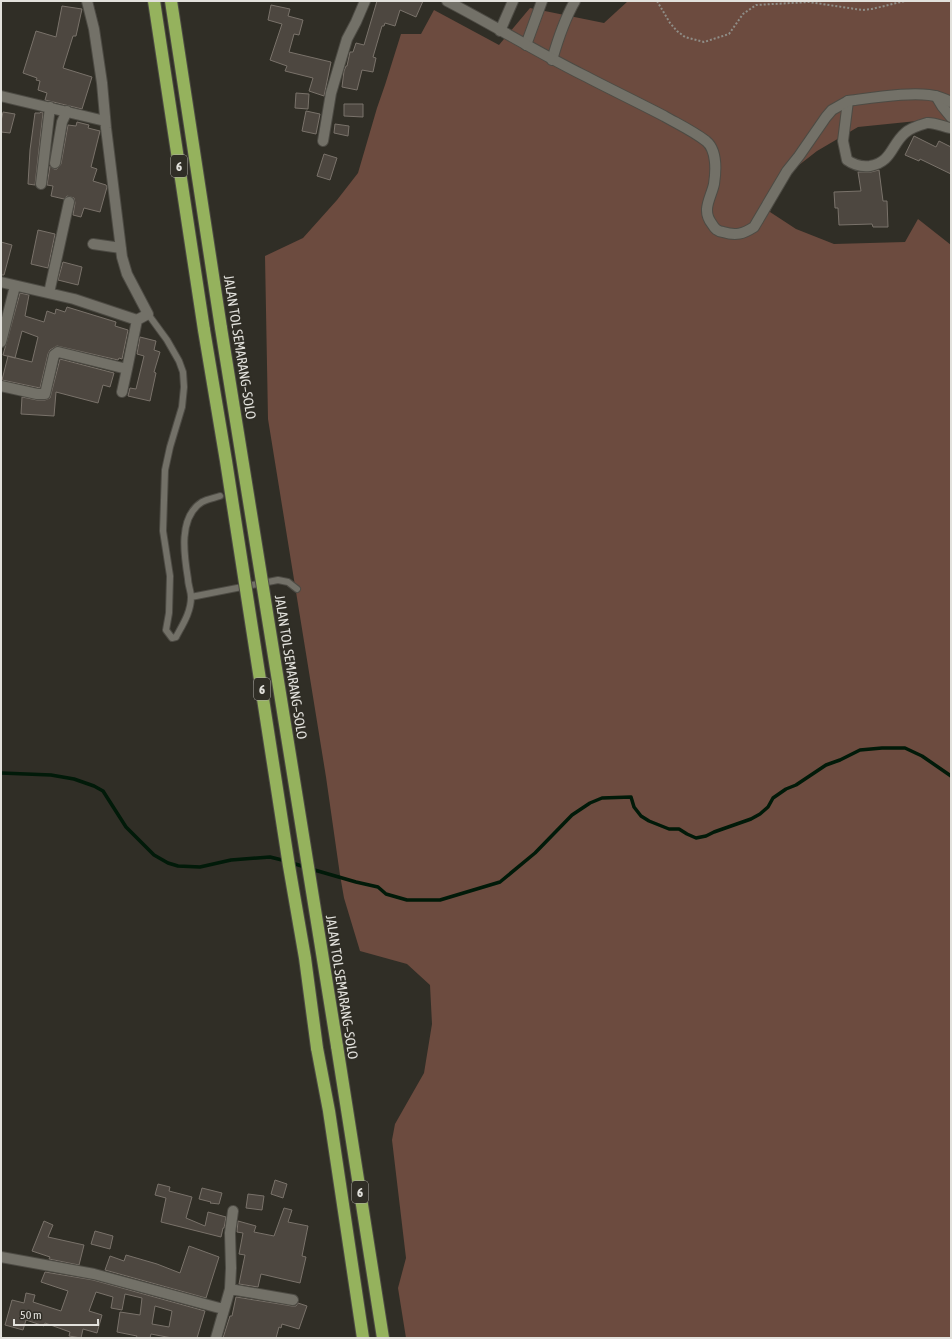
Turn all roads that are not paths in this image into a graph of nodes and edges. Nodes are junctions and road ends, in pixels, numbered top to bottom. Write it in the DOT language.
graph roads {
  1 [pos="87,1"];
  2 [pos="154,1"];
  3 [pos="171,1"];
  4 [pos="365,1"];
  5 [pos="447,1"];
  6 [pos="513,1"];
  7 [pos="542,1"];
  8 [pos="575,1"];
  9 [pos="500,31"];
  10 [pos="526,45"];
  11 [pos="552,60"];
  12 [pos="1,96"];
  13 [pos="936,96"];
  14 [pos="848,101"];
  15 [pos="951,102"];
  16 [pos="50,107"];
  17 [pos="67,111"];
  18 [pos="951,117"];
  19 [pos="105,121"];
  20 [pos="951,128"];
  21 [pos="323,140"];
  22 [pos="55,163"];
  23 [pos="41,184"];
  24 [pos="69,202"];
  25 [pos="92,244"];
  26 [pos="121,248"];
  27 [pos="1,282"];
  28 [pos="16,286"];
  29 [pos="49,293"];
  30 [pos="148,314"];
  31 [pos="137,320"];
  32 [pos="1,342"];
  33 [pos="127,369"];
  34 [pos="1,386"];
  35 [pos="122,392"];
  36 [pos="220,496"];
  37 [pos="297,589"];
  38 [pos="191,597"];
  39 [pos="234,1211"];
  40 [pos="1,1257"];
  41 [pos="230,1289"];
  42 [pos="293,1300"];
  43 [pos="224,1309"];
  44 [pos="216,1338"];
  45 [pos="363,1338"];
  46 [pos="383,1338"];
  1 -- 19 [label="street"];
  2 -- 45 [label="highway, 6, bridge"];
  3 -- 46 [label="highway, JALAN TOL SEMARANG–SOLO / 6, bridge"];
  4 -- 21 [label="street"];
  5 -- 9 [label="street"];
  6 -- 9 [label="street"];
  7 -- 10 [label="street"];
  8 -- 11 [label="street"];
  9 -- 10 [label="street"];
  10 -- 11 [label="street"];
  11 -- 14 [label="street"];
  12 -- 16 [label="street"];
  13 -- 14 [label="street"];
  13 -- 15 [label="street"];
  13 -- 18 [label="street"];
  14 -- 20 [label="street"];
  16 -- 17 [label="street"];
  16 -- 23 [label="street"];
  17 -- 19 [label="street"];
  17 -- 22 [label="street"];
  19 -- 26 [label="street"];
  24 -- 29 [label="street"];
  25 -- 26 [label="street"];
  26 -- 30 [label="street"];
  27 -- 28 [label="street"];
  28 -- 29 [label="street"];
  28 -- 32 [label="street"];
  29 -- 31 [label="street"];
  30 -- 31 [label="street"];
  30 -- 38 [label="lane"];
  31 -- 33 [label="street"];
  33 -- 34 [label="street"];
  33 -- 35 [label="street"];
  36 -- 38 [label="lane"];
  37 -- 38 [label="lane"];
  39 -- 41 [label="street"];
  40 -- 43 [label="street"];
  41 -- 42 [label="street"];
  41 -- 43 [label="street"];
  43 -- 44 [label="street"];
}
